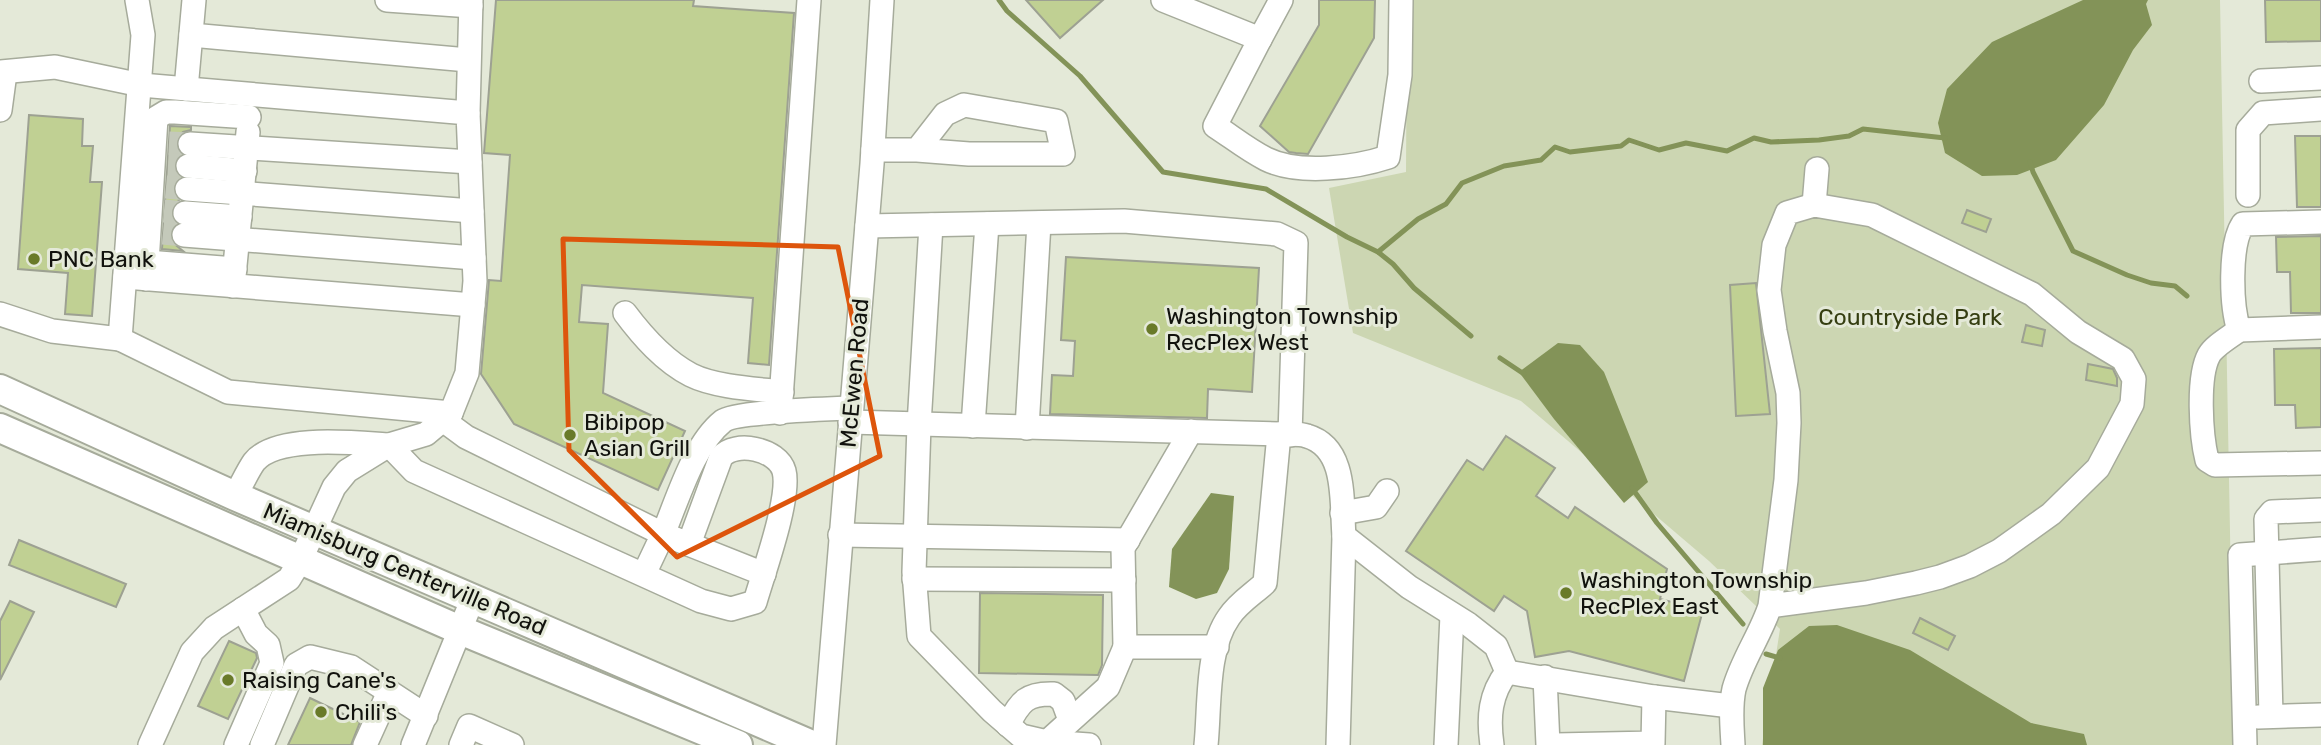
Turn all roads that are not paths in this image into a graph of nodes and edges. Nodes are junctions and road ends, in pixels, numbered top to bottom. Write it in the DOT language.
graph roads {
  1 [pos="137,0"];
  2 [pos="194,0"];
  3 [pos="387,0"];
  4 [pos="809,0"];
  5 [pos="882,0"];
  6 [pos="1163,0"];
  7 [pos="1281,0"];
  8 [pos="1401,0"];
  9 [pos="471,3"];
  10 [pos="191,35"];
  11 [pos="1260,40"];
  12 [pos="468,60"];
  13 [pos="3,73"];
  14 [pos="2321,78"];
  15 [pos="2261,80"];
  16 [pos="141,85"];
  17 [pos="186,89"];
  18 [pos="250,106"];
  19 [pos="2321,109"];
  20 [pos="0,110"];
  21 [pos="468,113"];
  22 [pos="247,147"];
  23 [pos="873,150"];
  24 [pos="917,150"];
  25 [pos="470,162"];
  26 [pos="170,165"];
  27 [pos="1817,169"];
  28 [pos="245,171"];
  29 [pos="2248,195"];
  30 [pos="1814,205"];
  31 [pos="472,211"];
  32 [pos="240,217"];
  33 [pos="166,222"];
  34 [pos="2321,222"];
  35 [pos="1039,223"];
  36 [pos="987,224"];
  37 [pos="931,225"];
  38 [pos="867,226"];
  39 [pos="474,258"];
  40 [pos="139,273"];
  41 [pos="234,278"];
  42 [pos="473,305"];
  43 [pos="625,313"];
  44 [pos="0,314"];
  45 [pos="2321,327"];
  46 [pos="2239,330"];
  47 [pos="120,339"];
  48 [pos="0,388"];
  49 [pos="781,403"];
  50 [pos="850,415"];
  51 [pos="447,417"];
  52 [pos="919,425"];
  53 [pos="973,426"];
  54 [pos="0,428"];
  55 [pos="1027,428"];
  56 [pos="1191,431"];
  57 [pos="1285,434"];
  58 [pos="389,445"];
  59 [pos="2321,463"];
  60 [pos="1387,491"];
  61 [pos="235,496"];
  62 [pos="2321,510"];
  63 [pos="1343,525"];
  64 [pos="314,531"];
  65 [pos="663,534"];
  66 [pos="840,535"];
  67 [pos="915,537"];
  68 [pos="1128,540"];
  69 [pos="690,544"];
  70 [pos="2321,549"];
  71 [pos="2267,553"];
  72 [pos="300,561"];
  73 [pos="644,574"];
  74 [pos="764,574"];
  75 [pos="914,579"];
  76 [pos="1124,580"];
  77 [pos="473,598"];
  78 [pos="1770,606"];
  79 [pos="243,609"];
  80 [pos="1452,615"];
  81 [pos="460,631"];
  82 [pos="1125,647"];
  83 [pos="1217,647"];
  84 [pos="1507,672"];
  85 [pos="1545,677"];
  86 [pos="389,692"];
  87 [pos="1654,697"];
  88 [pos="1731,706"];
  89 [pos="2321,715"];
  90 [pos="426,716"];
  91 [pos="2271,716"];
  92 [pos="2245,717"];
  93 [pos="1070,720"];
  94 [pos="1008,725"];
  95 [pos="1047,742"];
  96 [pos="150,745"];
  97 [pos="236,745"];
  98 [pos="262,745"];
  99 [pos="365,745"];
  100 [pos="413,745"];
  101 [pos="461,745"];
  102 [pos="512,745"];
  103 [pos="738,745"];
  104 [pos="812,745"];
  105 [pos="824,745"];
  106 [pos="1089,745"];
  107 [pos="1206,745"];
  108 [pos="1338,745"];
  109 [pos="1446,745"];
  110 [pos="1492,745"];
  111 [pos="1548,745"];
  112 [pos="1556,745"];
  113 [pos="1733,745"];
  114 [pos="2245,745"];
  1 -- 16 [label="street"];
  2 -- 10 [label="street"];
  3 -- 9 [label="street"];
  4 -- 49 [label="street"];
  5 -- 23 [label="street, McEwen Road"];
  6 -- 11 [label="street"];
  7 -- 11 [label="street"];
  8 -- 11 [label="street"];
  9 -- 12 [label="street"];
  10 -- 12 [label="street"];
  10 -- 17 [label="street"];
  12 -- 21 [label="street"];
  13 -- 16 [label="street"];
  13 -- 20 [label="street"];
  14 -- 15 [label="street"];
  16 -- 17 [label="street"];
  16 -- 40 [label="street"];
  17 -- 18 [label="street"];
  18 -- 21 [label="street"];
  18 -- 22 [label="street"];
  18 -- 26 [label="street"];
  19 -- 29 [label="street"];
  21 -- 25 [label="street"];
  22 -- 25 [label="street"];
  22 -- 26 [label="street"];
  22 -- 28 [label="street"];
  23 -- 24 [label="street"];
  23 -- 38 [label="street, McEwen Road"];
  24 -- 24 [label="street"];
  25 -- 31 [label="street"];
  26 -- 28 [label="street"];
  26 -- 32 [label="street"];
  26 -- 33 [label="street"];
  27 -- 30 [label="street"];
  28 -- 32 [label="street"];
  30 -- 78 [label="street"];
  30 -- 78 [label="street"];
  31 -- 32 [label="street"];
  31 -- 39 [label="street"];
  32 -- 33 [label="street"];
  32 -- 39 [label="street"];
  32 -- 41 [label="street"];
  33 -- 40 [label="street"];
  34 -- 46 [label="street"];
  35 -- 36 [label="street"];
  35 -- 55 [label="street"];
  35 -- 57 [label="street"];
  36 -- 37 [label="street"];
  36 -- 53 [label="street"];
  37 -- 38 [label="street"];
  37 -- 52 [label="street"];
  38 -- 50 [label="street, McEwen Road"];
  39 -- 42 [label="street"];
  40 -- 41 [label="street"];
  40 -- 47 [label="street"];
  41 -- 42 [label="street"];
  42 -- 51 [label="street"];
  43 -- 49 [label="street"];
  44 -- 47 [label="street"];
  45 -- 46 [label="street"];
  46 -- 59 [label="street"];
  47 -- 51 [label="street"];
  48 -- 61 [label="main road, Miamisburg Centerville Road"];
  49 -- 50 [label="street"];
  49 -- 65 [label="street"];
  50 -- 52 [label="street"];
  50 -- 66 [label="street, McEwen Road"];
  51 -- 58 [label="street"];
  51 -- 65 [label="street"];
  52 -- 53 [label="street"];
  52 -- 67 [label="street"];
  53 -- 55 [label="street"];
  54 -- 72 [label="main road, Miamisburg Centerville Road"];
  55 -- 56 [label="street"];
  56 -- 57 [label="street"];
  56 -- 68 [label="street"];
  57 -- 63 [label="street"];
  57 -- 83 [label="street"];
  58 -- 61 [label="street"];
  58 -- 64 [label="street"];
  58 -- 73 [label="street"];
  60 -- 63 [label="street"];
  61 -- 64 [label="main road, Miamisburg Centerville Road"];
  62 -- 71 [label="street"];
  63 -- 80 [label="street"];
  63 -- 108 [label="street"];
  64 -- 72 [label="street"];
  64 -- 77 [label="main road, Miamisburg Centerville Road"];
  65 -- 69 [label="street"];
  65 -- 73 [label="street"];
  66 -- 67 [label="street"];
  66 -- 105 [label="street, McEwen Road"];
  67 -- 68 [label="street"];
  67 -- 75 [label="street"];
  68 -- 76 [label="street"];
  69 -- 74 [label="street"];
  69 -- 74 [label="street"];
  70 -- 71 [label="street"];
  71 -- 91 [label="street"];
  71 -- 92 [label="street"];
  72 -- 79 [label="street"];
  72 -- 81 [label="main road, Miamisburg Centerville Road"];
  73 -- 74 [label="street"];
  75 -- 76 [label="street"];
  75 -- 94 [label="street"];
  76 -- 82 [label="street"];
  77 -- 81 [label="street"];
  77 -- 104 [label="main road, Miamisburg Centerville Road"];
  78 -- 88 [label="street"];
  79 -- 96 [label="street"];
  79 -- 97 [label="street"];
  80 -- 84 [label="street"];
  80 -- 109 [label="street"];
  81 -- 90 [label="street"];
  81 -- 103 [label="main road, Miamisburg Centerville Road"];
  82 -- 83 [label="street"];
  82 -- 93 [label="street"];
  83 -- 107 [label="street"];
  84 -- 85 [label="street"];
  84 -- 110 [label="street"];
  85 -- 87 [label="street"];
  85 -- 111 [label="street"];
  86 -- 90 [label="street"];
  86 -- 98 [label="street"];
  86 -- 99 [label="street"];
  87 -- 88 [label="street"];
  87 -- 112 [label="street"];
  88 -- 113 [label="street"];
  89 -- 91 [label="street"];
  90 -- 100 [label="street"];
  91 -- 92 [label="street"];
  92 -- 114 [label="street"];
  93 -- 94 [label="street"];
  93 -- 95 [label="street"];
  94 -- 95 [label="street"];
  95 -- 106 [label="street"];
  101 -- 102 [label="street"];
}
